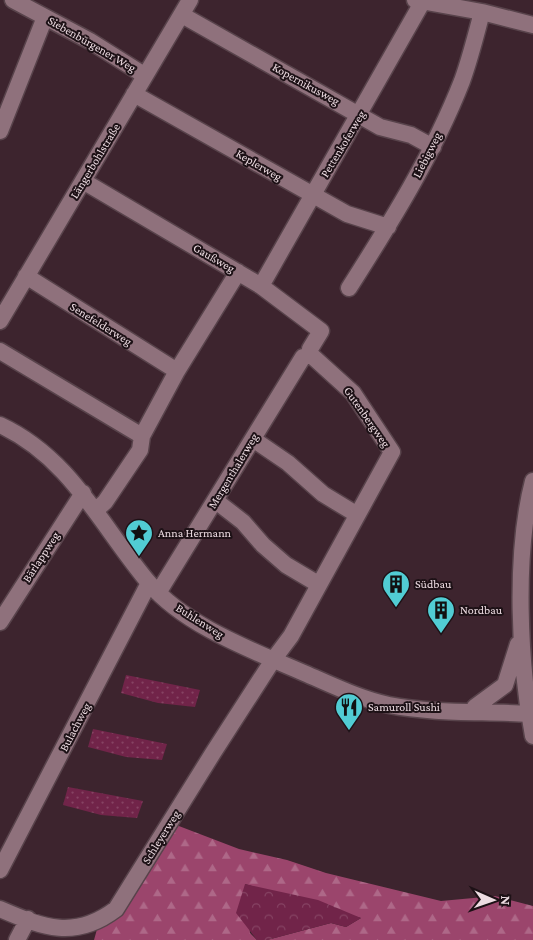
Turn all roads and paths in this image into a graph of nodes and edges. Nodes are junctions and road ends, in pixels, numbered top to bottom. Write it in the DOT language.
graph roads {
  1 [pos="13,0"];
  2 [pos="190,0"];
  3 [pos="419,1"];
  4 [pos="482,12"];
  5 [pos="182,15"];
  6 [pos="45,17"];
  7 [pos="533,25"];
  8 [pos="144,75"];
  9 [pos="134,94"];
  10 [pos="360,115"];
  11 [pos="0,131"];
  12 [pos="433,147"];
  13 [pos="83,181"];
  14 [pos="312,195"];
  15 [pos="388,227"];
  16 [pos="238,272"];
  17 [pos="26,276"];
  18 [pos="261,286"];
  19 [pos="349,288"];
  20 [pos="0,321"];
  21 [pos="0,352"];
  22 [pos="310,352"];
  23 [pos="177,371"];
  24 [pos="0,425"];
  25 [pos="142,436"];
  26 [pos="253,439"];
  27 [pos="533,481"];
  28 [pos="83,493"];
  29 [pos="216,501"];
  30 [pos="96,510"];
  31 [pos="356,514"];
  32 [pos="318,584"];
  33 [pos="154,588"];
  34 [pos="0,622"];
  35 [pos="521,633"];
  36 [pos="273,660"];
  37 [pos="525,690"];
  38 [pos="470,709"];
  39 [pos="529,714"];
  40 [pos="533,736"];
  41 [pos="0,870"];
  42 [pos="0,909"];
  43 [pos="28,919"];
  44 [pos="17,940"];
  1 -- 6 [label="street, Siebenbürgener Weg"];
  2 -- 5 [label="street, Längerbohlstraße"];
  3 -- 4 [label="street"];
  3 -- 10 [label="street, Pettenkoferweg"];
  4 -- 7 [label="street"];
  4 -- 12 [label="street, Liebigweg"];
  5 -- 8 [label="street, Längerbohlstraße"];
  5 -- 10 [label="street, Kopernikusweg"];
  6 -- 8 [label="street, Siebenbürgener Weg"];
  6 -- 11 [label="street"];
  8 -- 9 [label="street, Längerbohlstraße"];
  9 -- 13 [label="street, Längerbohlstraße"];
  9 -- 14 [label="street, Keplerweg"];
  10 -- 12 [label="street, Kopernikusweg"];
  10 -- 14 [label="street, Pettenkoferweg"];
  12 -- 15 [label="street, Liebigweg"];
  13 -- 16 [label="street, Gaußweg"];
  13 -- 17 [label="street, Längerbohlstraße"];
  14 -- 15 [label="street, Keplerweg"];
  14 -- 18 [label="street, Pettenkoferweg"];
  15 -- 19 [label="street, Liebigweg"];
  16 -- 18 [label="street, Gaußweg"];
  16 -- 23 [label="street"];
  17 -- 20 [label="street, Längerbohlstraße"];
  17 -- 23 [label="street, Senefelderweg"];
  18 -- 22 [label="street, Gaußweg"];
  21 -- 25 [label="street"];
  22 -- 26 [label="street, Mergenthalerweg"];
  22 -- 31 [label="street, Gutenbergweg"];
  23 -- 25 [label="street"];
  24 -- 28 [label="street, Buhlenweg"];
  25 -- 30 [label="street"];
  26 -- 29 [label="street, Mergenthalerweg"];
  26 -- 31 [label="street"];
  27 -- 35 [label="street"];
  28 -- 30 [label="street, Buhlenweg"];
  28 -- 34 [label="street, Bärlappweg"];
  29 -- 32 [label="street"];
  29 -- 33 [label="street, Mergenthalerweg"];
  30 -- 33 [label="street, Buhlenweg"];
  31 -- 32 [label="street, Gutenbergweg"];
  32 -- 36 [label="street, Gutenbergweg"];
  33 -- 36 [label="street, Buhlenweg"];
  33 -- 41 [label="street, Bulachweg"];
  35 -- 37 [label="street"];
  35 -- 38 [label="street"];
  36 -- 38 [label="street, Buhlenweg"];
  36 -- 43 [label="street, Schleyerweg"];
  37 -- 38 [label="street, Buhlenweg"];
  37 -- 39 [label="street"];
  38 -- 39 [label="street, Buhlenweg"];
  39 -- 40 [label="street"];
  42 -- 43 [label="street, Schleyerweg"];
  43 -- 44 [label="street"];
}
